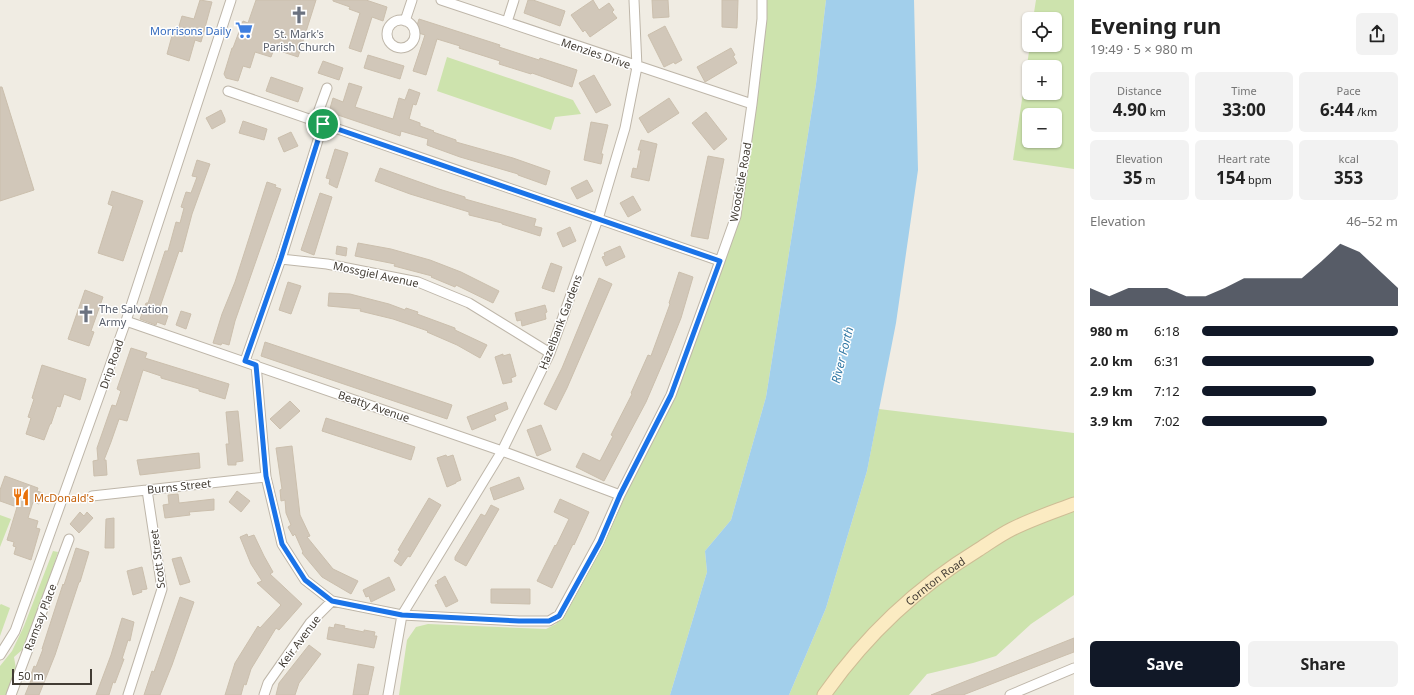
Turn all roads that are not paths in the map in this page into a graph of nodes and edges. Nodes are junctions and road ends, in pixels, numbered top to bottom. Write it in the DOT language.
graph roads {
  1 [pos="231,0"];
  2 [pos="412,0"];
  3 [pos="440,0"];
  4 [pos="514,0"];
  5 [pos="634,0"];
  6 [pos="762,0"];
  7 [pos="405,21"];
  8 [pos="508,22"];
  9 [pos="637,66"];
  10 [pos="326,88"];
  11 [pos="228,91"];
  12 [pos="752,104"];
  13 [pos="319,122"];
  14 [pos="598,218"];
  15 [pos="281,258"];
  16 [pos="720,261"];
  17 [pos="126,321"];
  18 [pos="550,352"];
  19 [pos="245,361"];
  20 [pos="256,365"];
  21 [pos="502,450"];
  22 [pos="266,476"];
  23 [pos="147,490"];
  24 [pos="620,495"];
  25 [pos="92,496"];
  26 [pos="1074,504"];
  27 [pos="69,539"];
  28 [pos="332,601"];
  29 [pos="402,615"];
  30 [pos="0,655"];
  31 [pos="1074,668"];
  32 [pos="11,695"];
  33 [pos="128,695"];
  34 [pos="264,695"];
  35 [pos="388,695"];
  36 [pos="824,695"];
  37 [pos="1010,695"];
  1 -- 17 [label="street, Drip Road"];
  2 -- 7 [label="street"];
  3 -- 8 [label="street, Menzies Drive"];
  4 -- 8 [label="street"];
  5 -- 9 [label="street, Hazelbank Gardens"];
  6 -- 12 [label="street, Woodside Road"];
  8 -- 9 [label="street, Menzies Drive"];
  9 -- 12 [label="street, Menzies Drive"];
  9 -- 14 [label="street, Hazelbank Gardens"];
  10 -- 13 [label="street"];
  11 -- 13 [label="street"];
  12 -- 16 [label="street, Woodside Road"];
  13 -- 14 [label="street"];
  13 -- 15 [label="street"];
  14 -- 16 [label="street"];
  14 -- 18 [label="street, Hazelbank Gardens"];
  15 -- 18 [label="street, Mossgiel Avenue"];
  15 -- 19 [label="street"];
  16 -- 24 [label="street, Woodside Road"];
  17 -- 19 [label="street, Beatty Avenue"];
  17 -- 30 [label="street, Drip Road"];
  18 -- 21 [label="street, Hazelbank Gardens"];
  19 -- 20 [label="street, Beatty Avenue"];
  20 -- 21 [label="street, Beatty Avenue"];
  20 -- 22 [label="street"];
  21 -- 24 [label="street, Beatty Avenue"];
  21 -- 29 [label="street, Hazelbank Gardens"];
  22 -- 23 [label="street, Burns Street"];
  22 -- 28 [label="street"];
  23 -- 25 [label="street, Burns Street"];
  23 -- 33 [label="street, Scott Street"];
  24 -- 29 [label="street, Woodside Road"];
  26 -- 36 [label="main road, Cornton Road"];
  27 -- 32 [label="street, Ramsay Place"];
  28 -- 29 [label="street"];
  28 -- 34 [label="street, Keir Avenue"];
  29 -- 35 [label="street"];
  31 -- 37 [label="street"];
}
